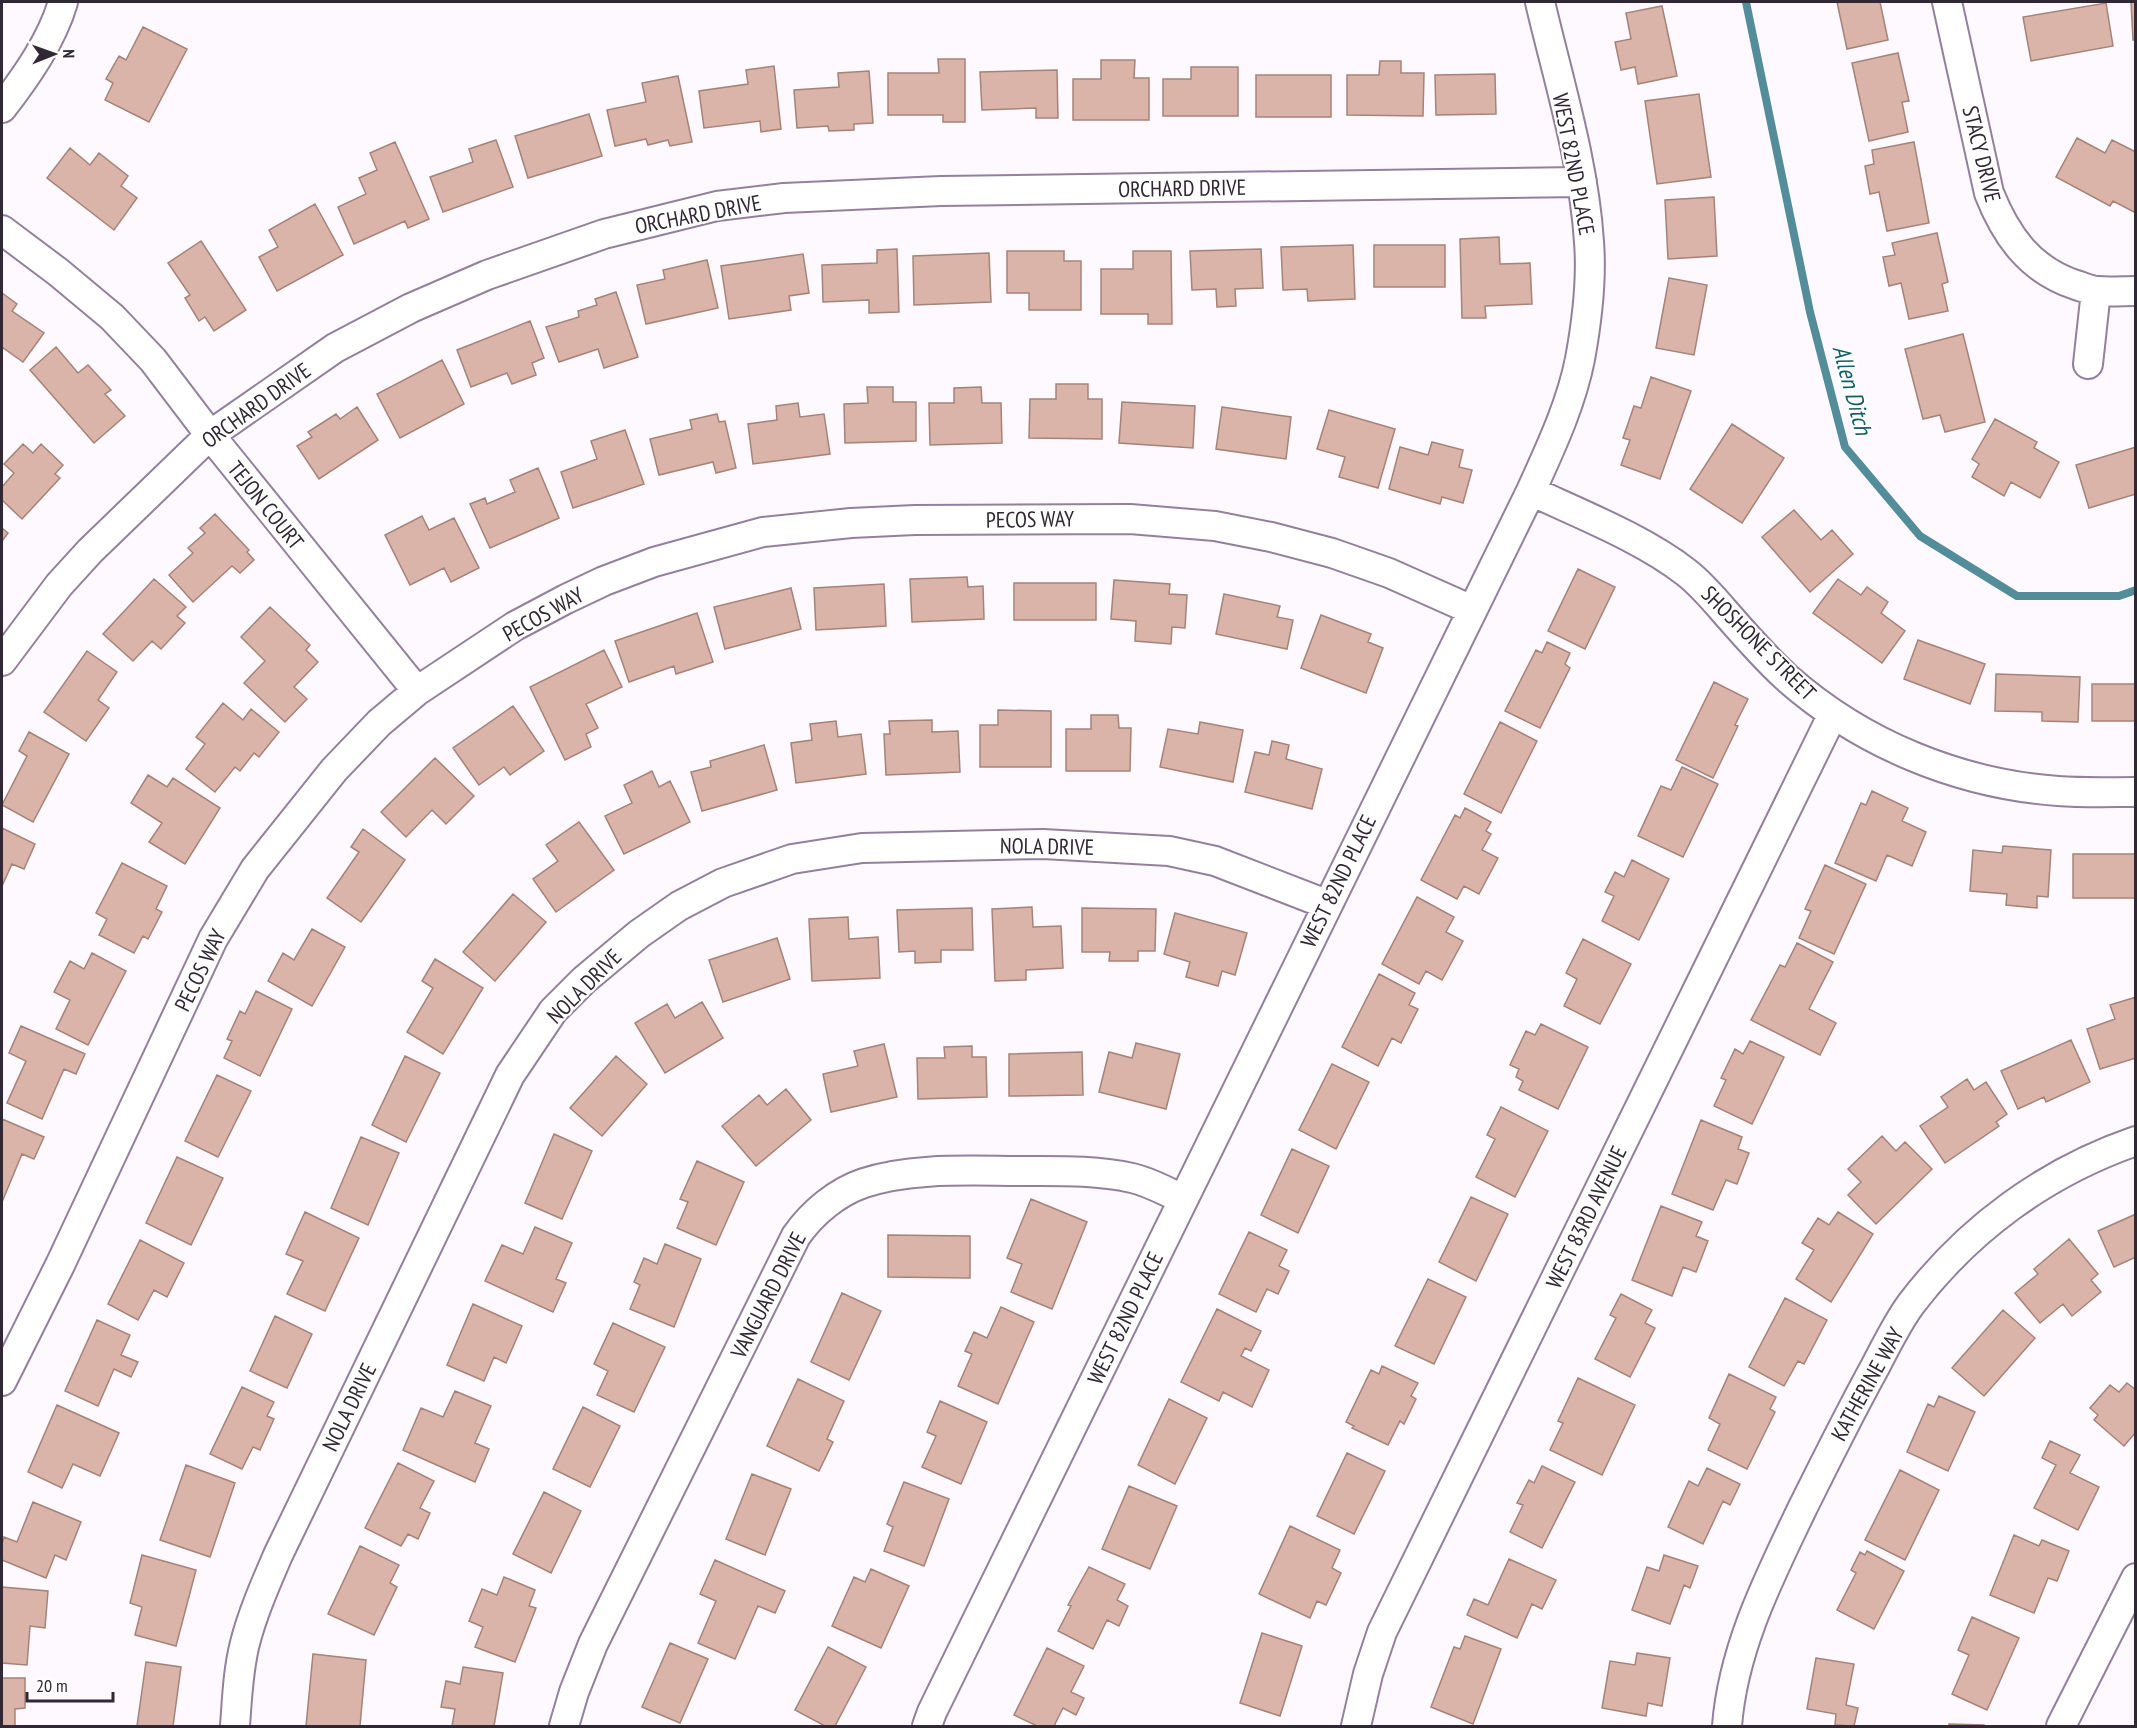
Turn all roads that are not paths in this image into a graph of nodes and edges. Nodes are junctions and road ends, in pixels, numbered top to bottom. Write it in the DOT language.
graph roads {
  1 [pos="63,2"];
  2 [pos="1540,2"];
  3 [pos="1947,2"];
  4 [pos="2,108"];
  5 [pos="1582,182"];
  6 [pos="2,230"];
  7 [pos="2096,291"];
  8 [pos="2136,291"];
  9 [pos="2088,364"];
  10 [pos="210,435"];
  11 [pos="1531,491"];
  12 [pos="1472,610"];
  13 [pos="2,662"];
  14 [pos="417,692"];
  15 [pos="1833,714"];
  16 [pos="2136,792"];
  17 [pos="1326,904"];
  18 [pos="2136,1141"];
  19 [pos="1183,1199"];
  20 [pos="2,1381"];
  21 [pos="2136,1578"];
  22 [pos="235,1726"];
  23 [pos="564,1726"];
  24 [pos="927,1726"];
  25 [pos="1356,1726"];
  26 [pos="1727,1726"];
  27 [pos="2061,1726"];
  1 -- 4 [label="street"];
  2 -- 5 [label="street, WEST 82ND PLACE"];
  3 -- 7 [label="street, STACY DRIVE"];
  5 -- 10 [label="street, ORCHARD DRIVE"];
  5 -- 11 [label="street, WEST 82ND PLACE"];
  6 -- 10 [label="street, TEJON COURT"];
  7 -- 8 [label="street, STACY DRIVE"];
  7 -- 9 [label="street"];
  10 -- 13 [label="street, ORCHARD DRIVE"];
  10 -- 14 [label="street, TEJON COURT"];
  11 -- 12 [label="street, WEST 82ND PLACE"];
  11 -- 15 [label="street, SHOSHONE STREET"];
  12 -- 14 [label="street, PECOS WAY"];
  12 -- 17 [label="street, WEST 82ND PLACE"];
  14 -- 20 [label="street, PECOS WAY"];
  15 -- 16 [label="street, SHOSHONE STREET"];
  15 -- 25 [label="street, WEST 83RD AVENUE"];
  17 -- 19 [label="street, WEST 82ND PLACE"];
  17 -- 22 [label="street, NOLA DRIVE"];
  18 -- 26 [label="street, KATHERINE WAY"];
  19 -- 23 [label="street, VANGUARD DRIVE"];
  19 -- 24 [label="street, WEST 82ND PLACE"];
  21 -- 27 [label="street"];
}
